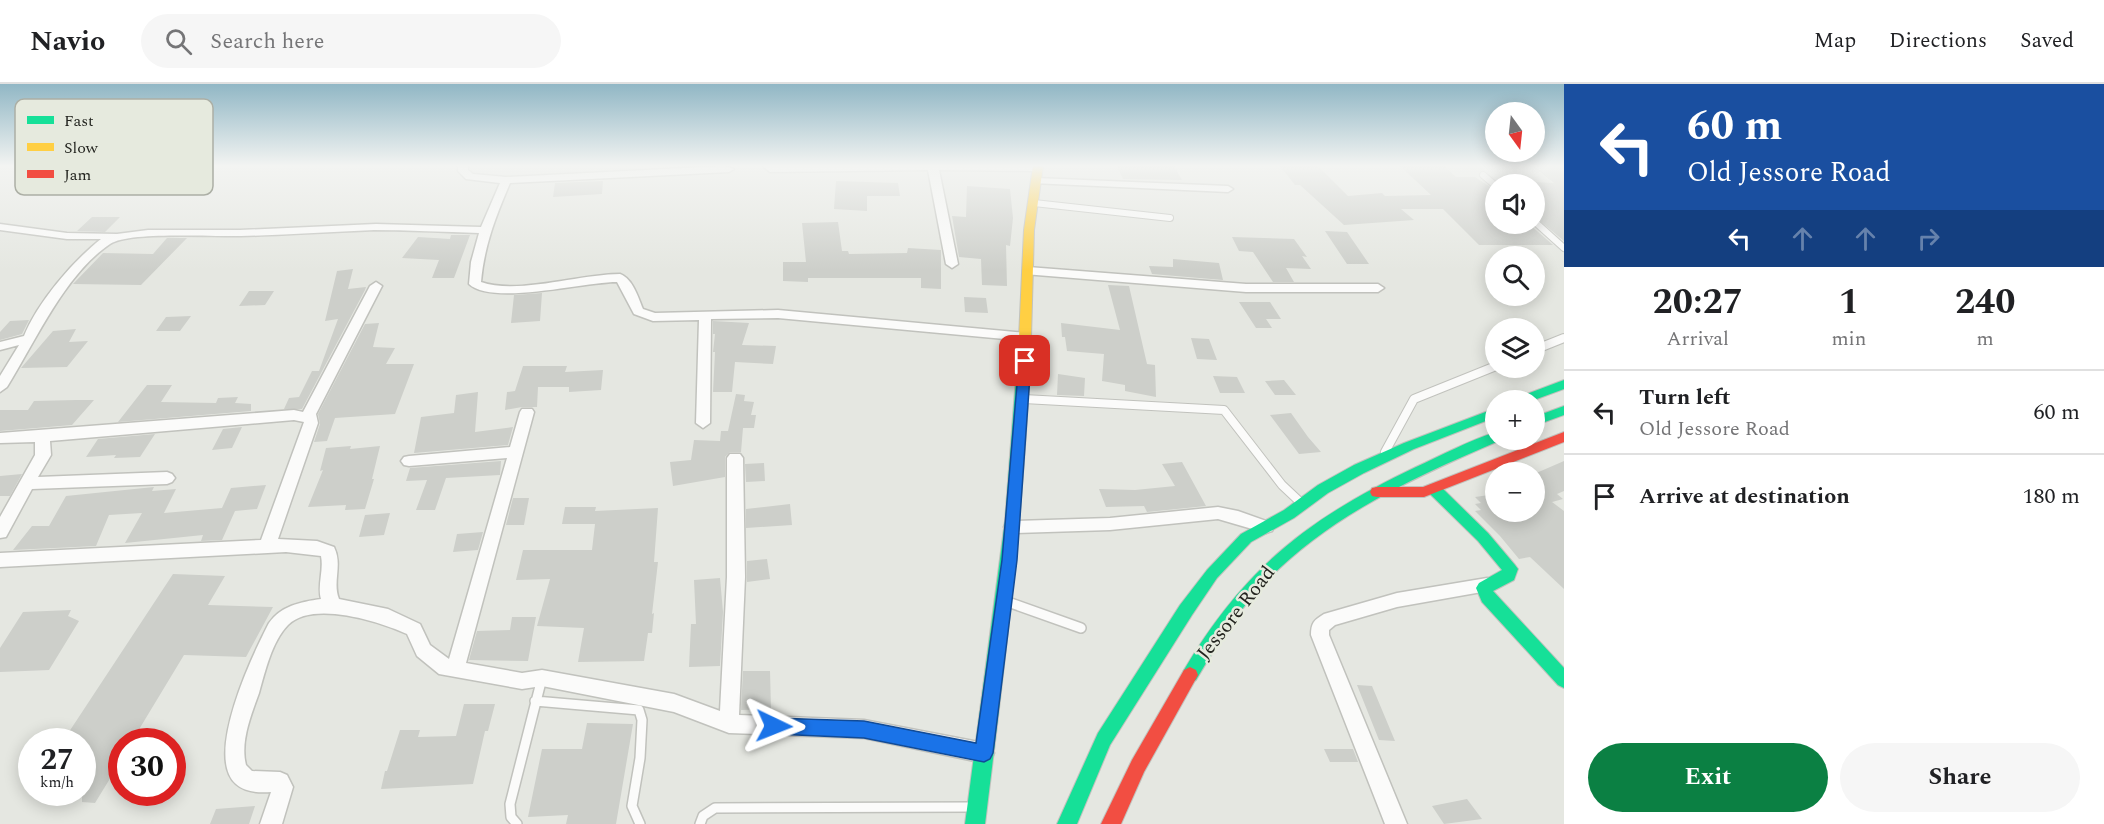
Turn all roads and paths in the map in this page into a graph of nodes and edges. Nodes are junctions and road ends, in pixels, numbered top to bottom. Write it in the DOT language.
graph roads {
  1 [pos="497,201"];
  2 [pos="940,201"];
  3 [pos="1034,202"];
  4 [pos="1170,218"];
  5 [pos="0,227"];
  6 [pos="484,230"];
  7 [pos="1545,231"];
  8 [pos="118,236"];
  9 [pos="1564,248"];
  10 [pos="952,264"];
  11 [pos="1028,271"];
  12 [pos="376,286"];
  13 [pos="1378,288"];
  14 [pos="705,315"];
  15 [pos="1026,337"];
  16 [pos="1564,338"];
  17 [pos="30,339"];
  18 [pos="0,346"];
  19 [pos="1545,346"];
  20 [pos="1485,370"];
  21 [pos="1564,384"];
  22 [pos="0,387"];
  23 [pos="1545,391"];
  24 [pos="1023,399"];
  25 [pos="1564,410"];
  26 [pos="526,412"];
  27 [pos="308,416"];
  28 [pos="1485,416"];
  29 [pos="1545,418"];
  30 [pos="703,423"];
  31 [pos="42,436"];
  32 [pos="1564,437"];
  33 [pos="0,438"];
  34 [pos="1485,442"];
  35 [pos="516,452"];
  36 [pos="735,458"];
  37 [pos="1381,459"];
  38 [pos="410,461"];
  39 [pos="167,478"];
  40 [pos="28,483"];
  41 [pos="1434,489"];
  42 [pos="1377,492"];
  43 [pos="1303,504"];
  44 [pos="1266,527"];
  45 [pos="1012,528"];
  46 [pos="0,532"];
  47 [pos="267,546"];
  48 [pos="0,560"];
  49 [pos="1487,585"];
  50 [pos="1004,600"];
  51 [pos="333,604"];
  52 [pos="1081,628"];
  53 [pos="455,669"];
  54 [pos="542,678"];
  55 [pos="1564,680"];
  56 [pos="535,701"];
  57 [pos="729,724"];
  58 [pos="984,753"];
  59 [pos="1086,777"];
  60 [pos="1113,790"];
  61 [pos="976,807"];
  62 [pos="271,824"];
  63 [pos="517,824"];
  64 [pos="640,824"];
  65 [pos="700,824"];
  66 [pos="975,824"];
  67 [pos="1067,824"];
  68 [pos="1111,824"];
  69 [pos="1396,824"];
  1 -- 6 [label="street"];
  2 -- 10 [label="street"];
  3 -- 4 [label="lane"];
  3 -- 11 [label="main road"];
  5 -- 8 [label="street"];
  6 -- 8 [label="street"];
  6 -- 14 [label="street"];
  7 -- 9 [label="lane"];
  8 -- 17 [label="street"];
  11 -- 13 [label="street"];
  11 -- 15 [label="main road"];
  12 -- 27 [label="street"];
  14 -- 15 [label="street"];
  14 -- 30 [label="street"];
  15 -- 24 [label="main road"];
  16 -- 19 [label="lane"];
  17 -- 18 [label="street"];
  17 -- 22 [label="street"];
  20 -- 37 [label="lane"];
  21 -- 23 [label="main road"];
  24 -- 43 [label="lane"];
  24 -- 45 [label="main road"];
  25 -- 29 [label="main road"];
  26 -- 35 [label="street"];
  27 -- 31 [label="street"];
  27 -- 47 [label="street"];
  28 -- 37 [label="main road"];
  31 -- 33 [label="street"];
  31 -- 40 [label="street"];
  32 -- 41 [label="main road"];
  34 -- 42 [label="main road, Jessore Road"];
  35 -- 38 [label="street"];
  35 -- 53 [label="street"];
  36 -- 57 [label="street"];
  37 -- 43 [label="main road"];
  39 -- 40 [label="street"];
  40 -- 46 [label="street"];
  41 -- 42 [label="main road"];
  41 -- 49 [label="main road"];
  42 -- 60 [label="main road, Jessore Road"];
  43 -- 44 [label="main road"];
  44 -- 45 [label="street"];
  44 -- 59 [label="main road"];
  45 -- 50 [label="main road"];
  47 -- 48 [label="street"];
  47 -- 51 [label="street"];
  49 -- 55 [label="main road"];
  49 -- 69 [label="street"];
  50 -- 52 [label="lane"];
  50 -- 58 [label="main road"];
  51 -- 53 [label="street"];
  51 -- 62 [label="street"];
  53 -- 54 [label="street"];
  54 -- 56 [label="lane"];
  54 -- 57 [label="street"];
  56 -- 63 [label="lane"];
  56 -- 64 [label="lane"];
  57 -- 58 [label="street"];
  58 -- 61 [label="main road"];
  59 -- 60 [label="main road"];
  59 -- 67 [label="main road"];
  60 -- 68 [label="main road, Jessore Road"];
  61 -- 65 [label="lane"];
  61 -- 66 [label="main road"];
}
